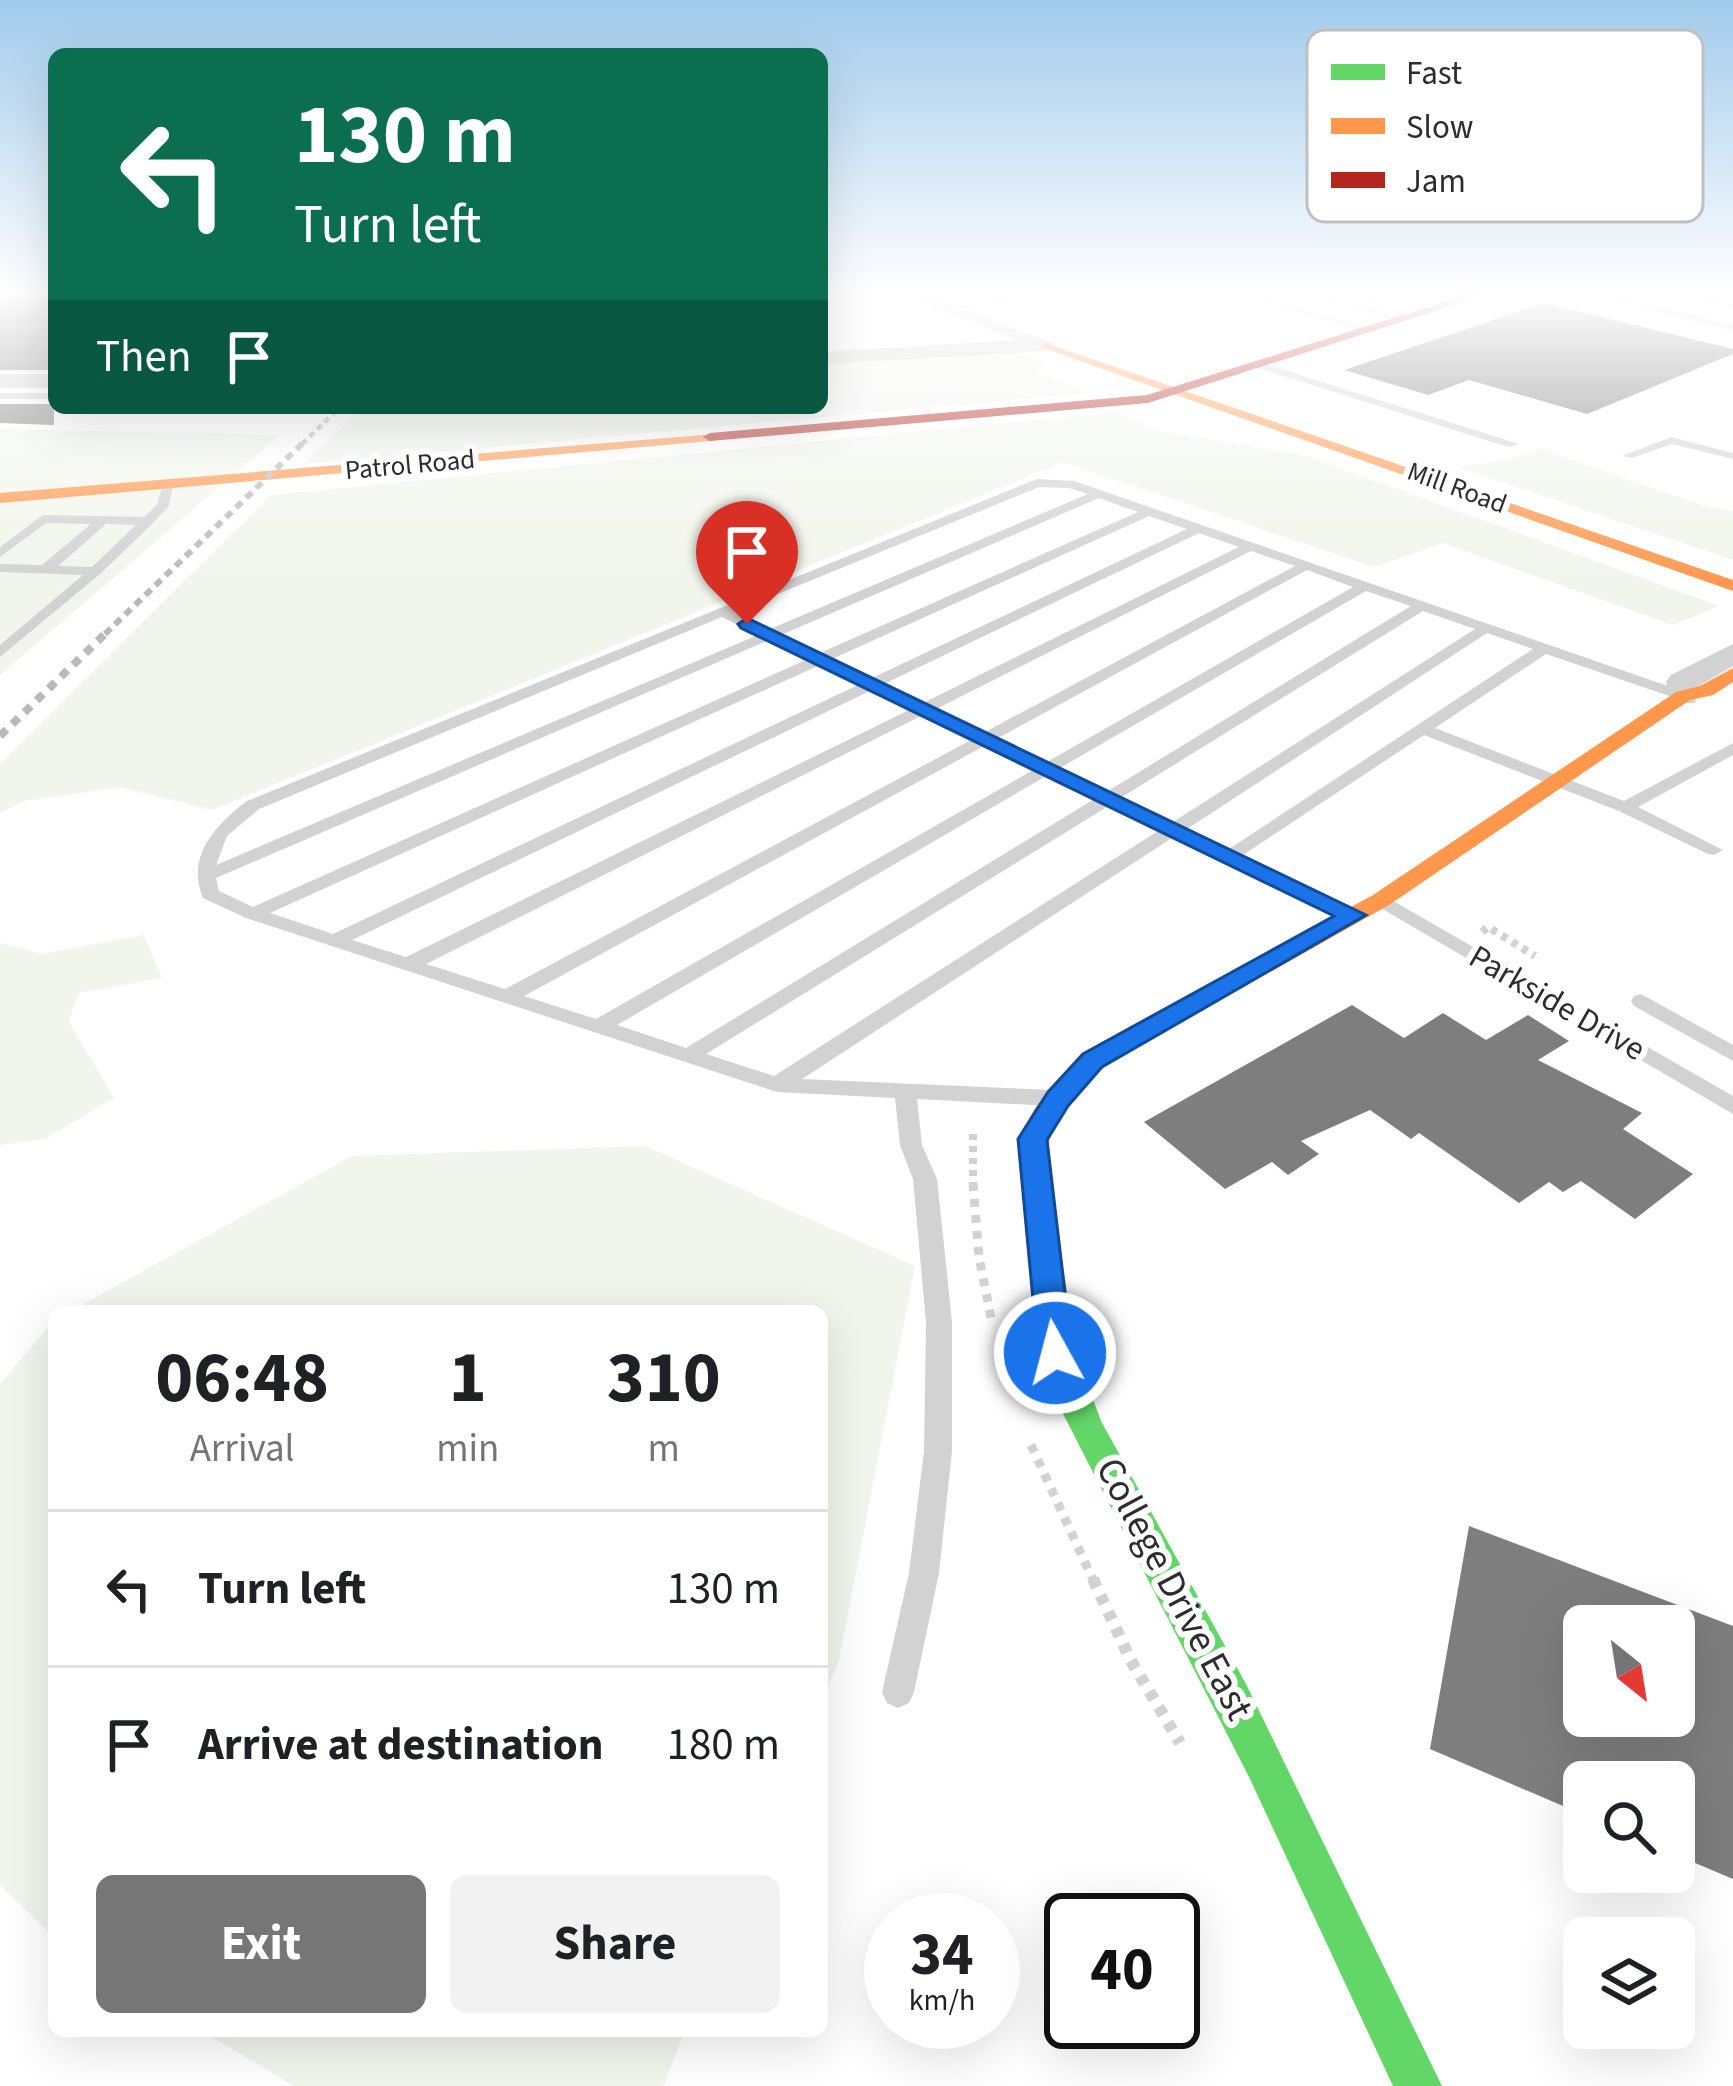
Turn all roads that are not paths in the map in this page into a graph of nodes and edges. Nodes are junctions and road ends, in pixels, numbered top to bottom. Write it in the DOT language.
graph roads {
  1 [pos="1173,391"];
  2 [pos="1183,391"];
  3 [pos="1342,391"];
  4 [pos="1178,393"];
  5 [pos="0,396"];
  6 [pos="48,396"];
  7 [pos="1512,445"];
  8 [pos="1628,456"];
  9 [pos="1733,456"];
  10 [pos="167,486"];
  11 [pos="1099,494"];
  12 [pos="0,498"];
  13 [pos="1149,511"];
  14 [pos="103,520"];
  15 [pos="148,521"];
  16 [pos="1198,528"];
  17 [pos="1251,546"];
  18 [pos="0,553"];
  19 [pos="1307,566"];
  20 [pos="0,568"];
  21 [pos="46,569"];
  22 [pos="95,571"];
  23 [pos="1366,585"];
  24 [pos="1733,586"];
  25 [pos="1424,605"];
  26 [pos="722,612"];
  27 [pos="1487,627"];
  28 [pos="772,636"];
  29 [pos="1545,648"];
  30 [pos="0,653"];
  31 [pos="822,659"];
  32 [pos="1716,674"];
  33 [pos="872,683"];
  34 [pos="926,708"];
  35 [pos="1423,729"];
  36 [pos="986,738"];
  37 [pos="1733,748"];
  38 [pos="1047,768"];
  39 [pos="1556,781"];
  40 [pos="1112,799"];
  41 [pos="1625,807"];
  42 [pos="1176,829"];
  43 [pos="1714,850"];
  44 [pos="1230,856"];
  45 [pos="205,877"];
  46 [pos="1381,901"];
  47 [pos="254,914"];
  48 [pos="1353,915"];
  49 [pos="334,940"];
  50 [pos="407,964"];
  51 [pos="506,997"];
  52 [pos="1641,1001"];
  53 [pos="598,1027"];
  54 [pos="1733,1054"];
  55 [pos="688,1056"];
  56 [pos="778,1085"];
  57 [pos="905,1093"];
  58 [pos="1058,1099"];
  59 [pos="1733,1106"];
  60 [pos="898,1692"];
  61 [pos="1418,2086"];
  1 -- 4 [label="street, Mill Road"];
  2 -- 4 [label="street, Patrol Road"];
  3 -- 7 [label="lane"];
  4 -- 10 [label="street, Patrol Road"];
  4 -- 24 [label="street, Mill Road"];
  5 -- 6 [label="lane"];
  8 -- 9 [label="lane"];
  10 -- 12 [label="street, Patrol Road"];
  10 -- 15 [label="lane"];
  11 -- 13 [label="lane"];
  11 -- 26 [label="lane"];
  11 -- 28 [label="lane"];
  13 -- 16 [label="lane"];
  13 -- 31 [label="lane"];
  14 -- 15 [label="lane"];
  14 -- 18 [label="lane"];
  14 -- 21 [label="lane"];
  15 -- 22 [label="lane"];
  16 -- 17 [label="lane"];
  16 -- 33 [label="lane"];
  17 -- 19 [label="lane"];
  17 -- 34 [label="lane"];
  19 -- 23 [label="lane"];
  19 -- 36 [label="lane"];
  20 -- 21 [label="lane"];
  21 -- 22 [label="lane"];
  22 -- 30 [label="lane"];
  23 -- 25 [label="lane"];
  23 -- 38 [label="lane"];
  25 -- 27 [label="lane"];
  25 -- 40 [label="lane"];
  26 -- 28 [label="lane"];
  26 -- 45 [label="lane"];
  27 -- 29 [label="lane"];
  27 -- 42 [label="lane"];
  28 -- 31 [label="lane"];
  28 -- 45 [label="lane"];
  29 -- 32 [label="lane"];
  29 -- 35 [label="lane"];
  31 -- 33 [label="lane"];
  31 -- 47 [label="lane"];
  32 -- 39 [label="street, College Drive East"];
  33 -- 34 [label="lane"];
  33 -- 49 [label="lane"];
  34 -- 36 [label="lane"];
  34 -- 50 [label="lane"];
  35 -- 39 [label="lane"];
  35 -- 44 [label="lane"];
  36 -- 38 [label="lane"];
  36 -- 51 [label="lane"];
  37 -- 41 [label="lane"];
  38 -- 40 [label="lane"];
  38 -- 53 [label="lane"];
  39 -- 41 [label="lane"];
  39 -- 46 [label="street, College Drive East"];
  40 -- 42 [label="lane"];
  40 -- 55 [label="lane"];
  41 -- 43 [label="lane"];
  42 -- 44 [label="lane"];
  42 -- 56 [label="lane"];
  44 -- 48 [label="lane"];
  45 -- 47 [label="lane"];
  46 -- 48 [label="street, College Drive East"];
  46 -- 59 [label="lane, Parkside Drive"];
  47 -- 49 [label="lane"];
  48 -- 58 [label="street, College Drive East"];
  49 -- 50 [label="lane"];
  50 -- 51 [label="lane"];
  51 -- 53 [label="lane"];
  52 -- 54 [label="lane"];
  53 -- 55 [label="lane"];
  55 -- 56 [label="lane"];
  56 -- 57 [label="lane"];
  57 -- 58 [label="lane"];
  57 -- 60 [label="lane"];
  58 -- 61 [label="street, College Drive East"];
}
